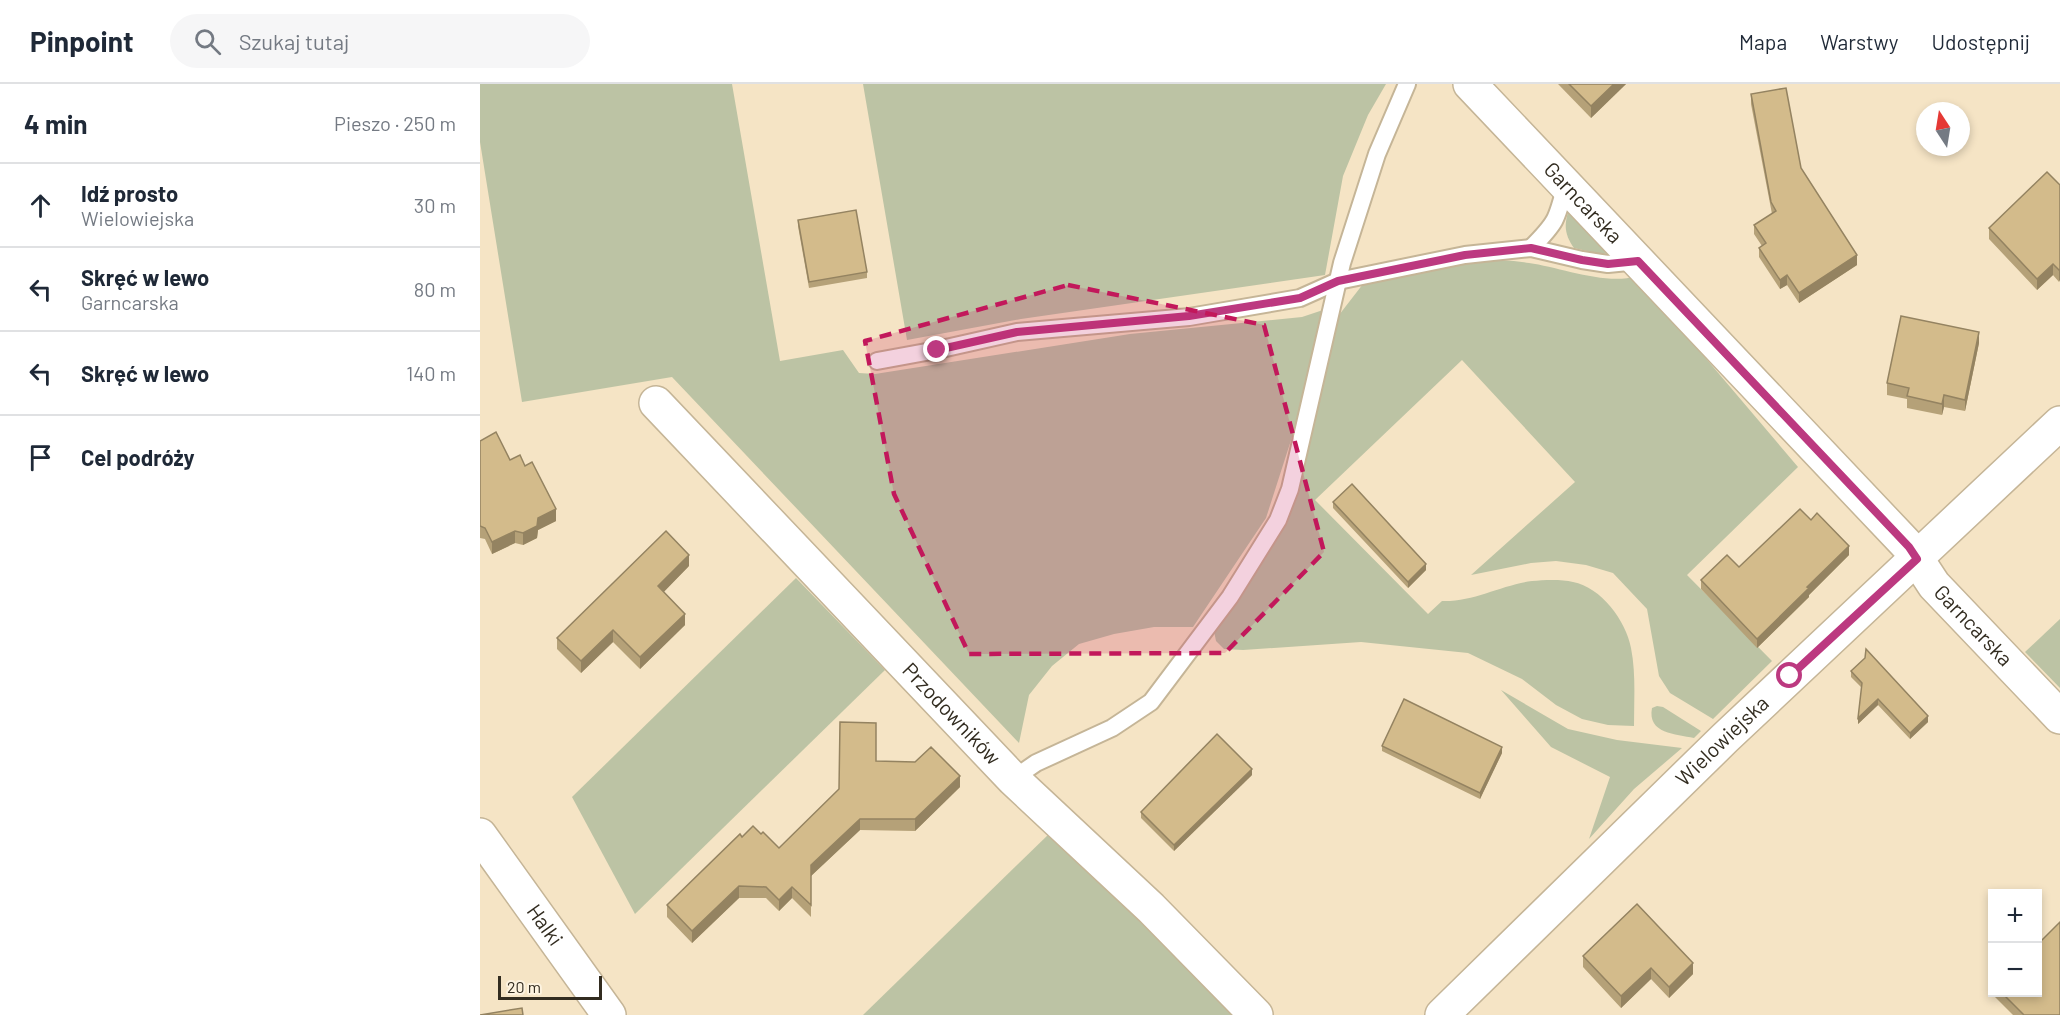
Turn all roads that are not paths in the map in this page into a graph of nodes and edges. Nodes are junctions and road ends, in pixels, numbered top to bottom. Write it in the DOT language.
graph roads {
  1 [pos="1407,84"];
  2 [pos="1470,84"];
  3 [pos="1566,184"];
  4 [pos="1531,248"];
  5 [pos="1638,261"];
  6 [pos="1338,281"];
  7 [pos="877,361"];
  8 [pos="656,403"];
  9 [pos="2060,423"];
  10 [pos="1917,559"];
  11 [pos="2060,717"];
  12 [pos="1013,779"];
  13 [pos="480,835"];
  14 [pos="609,1015"];
  15 [pos="1256,1015"];
  16 [pos="1442,1015"];
  1 -- 6 [label="lane"];
  2 -- 3 [label="street, Garncarska"];
  3 -- 4 [label="lane"];
  3 -- 5 [label="street, Garncarska"];
  4 -- 5 [label="lane"];
  4 -- 6 [label="lane"];
  5 -- 10 [label="street, Garncarska"];
  6 -- 7 [label="lane"];
  6 -- 12 [label="lane"];
  8 -- 12 [label="street, Przodowników"];
  9 -- 10 [label="street, Wielowiejska"];
  10 -- 11 [label="street, Garncarska"];
  10 -- 16 [label="street, Wielowiejska"];
  12 -- 15 [label="street, Przodowników"];
  13 -- 14 [label="street, Halki"];
}
